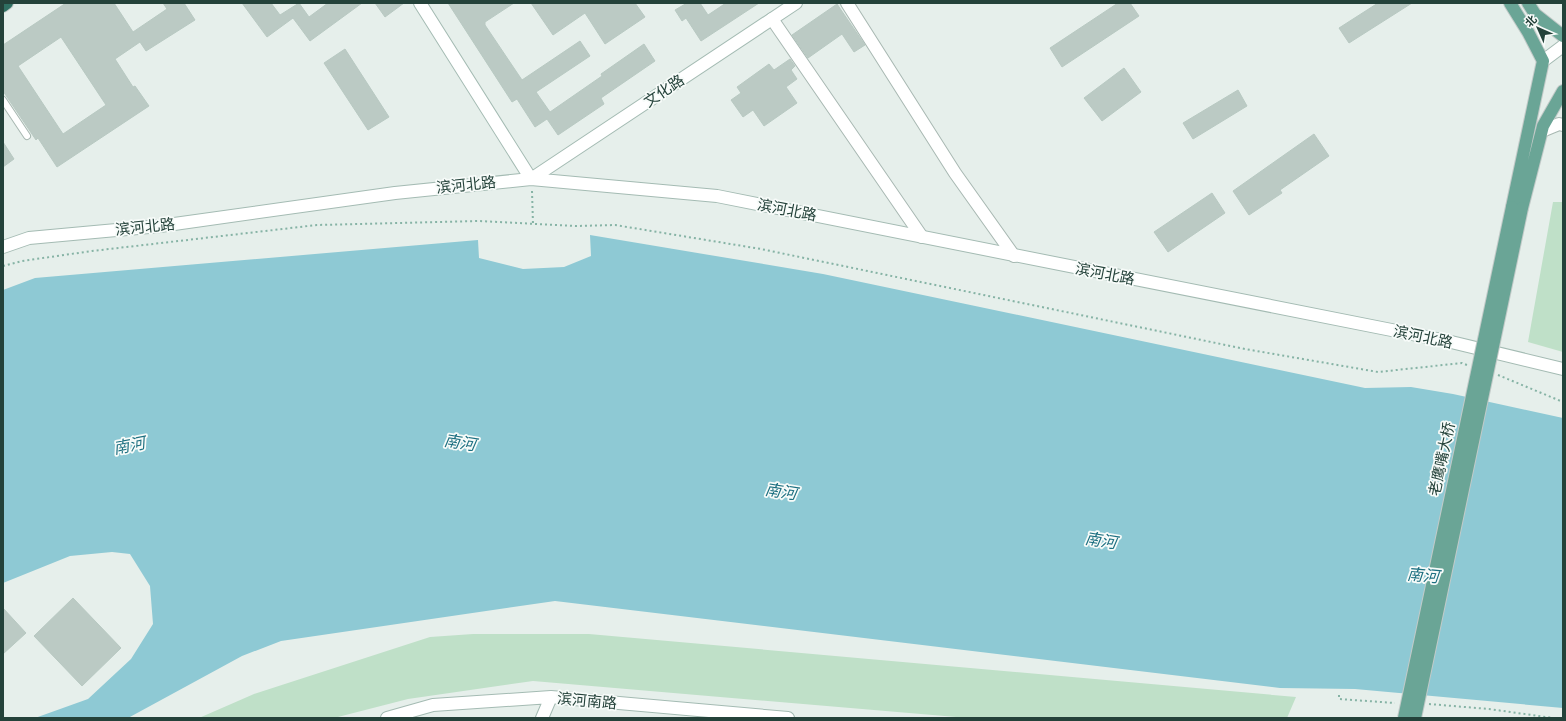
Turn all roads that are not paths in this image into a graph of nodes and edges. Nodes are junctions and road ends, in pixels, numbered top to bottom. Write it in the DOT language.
graph roads {
  1 [pos="7,3"];
  2 [pos="420,3"];
  3 [pos="796,3"];
  4 [pos="847,3"];
  5 [pos="1510,3"];
  6 [pos="1528,3"];
  7 [pos="3,6"];
  8 [pos="772,19"];
  9 [pos="1563,36"];
  10 [pos="1563,46"];
  11 [pos="1543,61"];
  12 [pos="1563,91"];
  13 [pos="3,100"];
  14 [pos="1563,125"];
  15 [pos="1542,131"];
  16 [pos="27,136"];
  17 [pos="531,179"];
  18 [pos="1517,207"];
  19 [pos="922,237"];
  20 [pos="3,246"];
  21 [pos="1014,256"];
  22 [pos="1563,369"];
  23 [pos="551,698"];
  24 [pos="387,718"];
  25 [pos="542,718"];
  26 [pos="788,718"];
  27 [pos="1404,718"];
  28 [pos="1415,718"];
  1 -- 7 [label="highway"];
  2 -- 17 [label="street"];
  3 -- 8 [label="street, 文化路"];
  4 -- 21 [label="street"];
  5 -- 11 [label="main road"];
  6 -- 9 [label="main road"];
  8 -- 17 [label="street, 文化路"];
  8 -- 19 [label="street"];
  10 -- 11 [label="street"];
  11 -- 18 [label="main road"];
  12 -- 15 [label="main road"];
  13 -- 16 [label="lane"];
  14 -- 15 [label="street"];
  15 -- 18 [label="main road"];
  17 -- 19 [label="street, 滨河北路"];
  17 -- 20 [label="street, 滨河北路"];
  18 -- 27 [label="main road, 老鹰嘴大桥, bridge"];
  18 -- 28 [label="main road, 老鹰嘴大桥, bridge"];
  19 -- 21 [label="street, 滨河北路"];
  21 -- 22 [label="street, 滨河北路"];
  23 -- 24 [label="street, 滨河南路"];
  23 -- 25 [label="street"];
  23 -- 26 [label="street, 滨河南路"];
}
